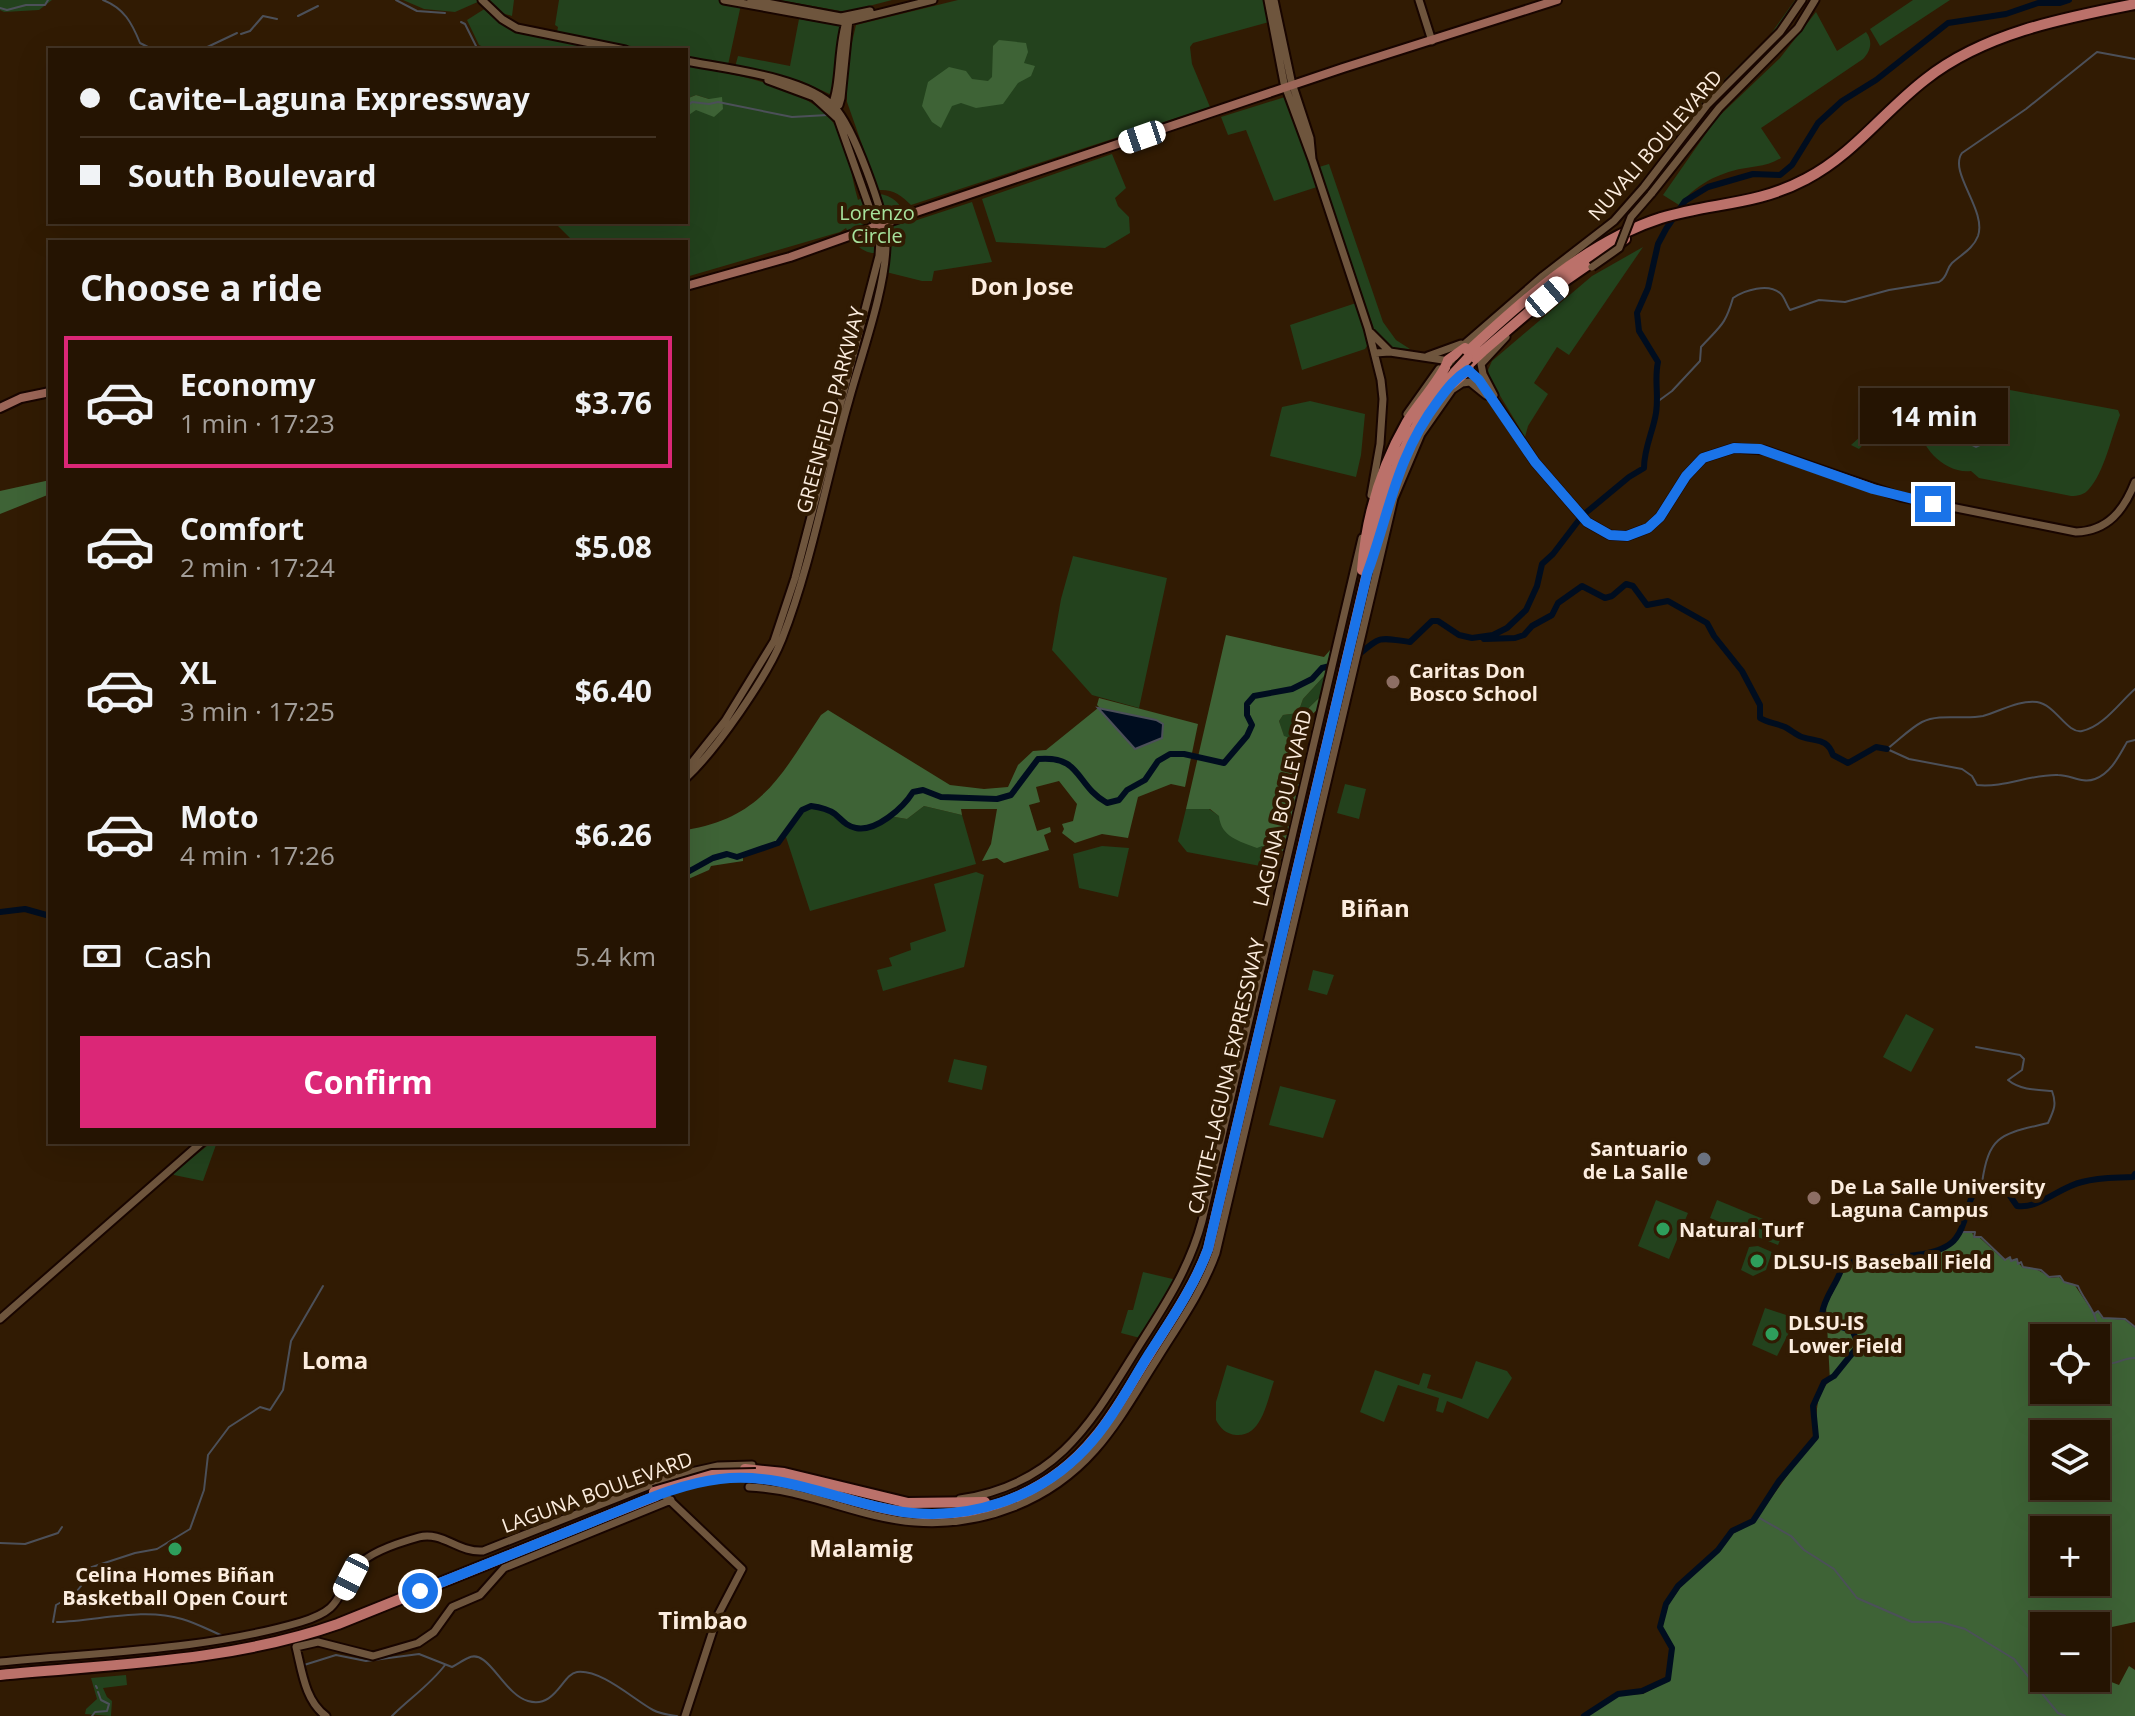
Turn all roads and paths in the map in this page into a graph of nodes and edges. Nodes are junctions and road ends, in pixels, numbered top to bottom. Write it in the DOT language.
graph roads {
  1 [pos="482,0"];
  2 [pos="724,0"];
  3 [pos="751,0"];
  4 [pos="915,0"];
  5 [pos="933,0"];
  6 [pos="1419,0"];
  7 [pos="1557,0"];
  8 [pos="1802,0"];
  9 [pos="1815,0"];
  10 [pos="1271,1"];
  11 [pos="2135,6"];
  12 [pos="848,20"];
  13 [pos="1432,41"];
  14 [pos="615,48"];
  15 [pos="688,61"];
  16 [pos="1289,87"];
  17 [pos="832,107"];
  18 [pos="880,226"];
  19 [pos="1632,232"];
  20 [pos="688,285"];
  21 [pos="1368,328"];
  22 [pos="1506,337"];
  23 [pos="1467,341"];
  24 [pos="1390,352"];
  25 [pos="1375,353"];
  26 [pos="1429,357"];
  27 [pos="1451,367"];
  28 [pos="1439,370"];
  29 [pos="1468,370"];
  30 [pos="48,392"];
  31 [pos="1448,394"];
  32 [pos="0,408"];
  33 [pos="1499,408"];
  34 [pos="1375,481"];
  35 [pos="2135,482"];
  36 [pos="1364,573"];
  37 [pos="1342,669"];
  38 [pos="688,767"];
  39 [pos="688,776"];
  40 [pos="1255,1025"];
  41 [pos="200,1144"];
  42 [pos="0,1319"];
  43 [pos="749,1475"];
  44 [pos="655,1491"];
  45 [pos="671,1500"];
  46 [pos="0,1662"];
  47 [pos="0,1673"];
  48 [pos="685,1715"];
  49 [pos="326,1716"];
  1 -- 14 [label="main road"];
  2 -- 12 [label="main road"];
  3 -- 12 [label="main road"];
  4 -- 12 [label="main road"];
  5 -- 12 [label="main road"];
  6 -- 13 [label="main road"];
  7 -- 13 [label="main road"];
  8 -- 23 [label="main road, NUVALI BOULEVARD"];
  9 -- 22 [label="main road, NUVALI BOULEVARD, bridge"];
  10 -- 16 [label="main road, LAGUNA BOULEVARD"];
  11 -- 19 [label="highway, CAVITE–LAGUNA EXPRESSWAY"];
  12 -- 17 [label="main road"];
  13 -- 16 [label="main road"];
  15 -- 17 [label="main road"];
  16 -- 18 [label="main road"];
  16 -- 21 [label="main road, LAGUNA BOULEVARD"];
  17 -- 18 [label="main road, GREENFIELD PARKWAY"];
  18 -- 20 [label="main road"];
  18 -- 38 [label="main road, GREENFIELD PARKWAY"];
  18 -- 39 [label="main road, GREENFIELD PARKWAY"];
  19 -- 27 [label="highway, CAVITE–LAGUNA EXPRESSWAY, bridge"];
  19 -- 27 [label="highway"];
  19 -- 29 [label="highway"];
  21 -- 24 [label="main road"];
  21 -- 25 [label="main road, LAGUNA BOULEVARD"];
  22 -- 29 [label="main road, NUVALI BOULEVARD"];
  22 -- 33 [label="main road"];
  23 -- 26 [label="main road"];
  23 -- 27 [label="main road, NUVALI BOULEVARD"];
  24 -- 25 [label="main road"];
  24 -- 26 [label="main road"];
  25 -- 34 [label="main road, LAGUNA BOULEVARD"];
  26 -- 27 [label="main road"];
  26 -- 28 [label="main road"];
  27 -- 28 [label="main road, LAGUNA BOULEVARD"];
  27 -- 29 [label="main road"];
  27 -- 36 [label="highway, CAVITE–LAGUNA EXPRESSWAY"];
  28 -- 34 [label="main road, LAGUNA BOULEVARD"];
  29 -- 31 [label="main road, LAGUNA BOULEVARD"];
  29 -- 33 [label="main road"];
  29 -- 36 [label="highway"];
  30 -- 32 [label="main road"];
  31 -- 33 [label="main road"];
  31 -- 37 [label="main road, LAGUNA BOULEVARD"];
  33 -- 35 [label="main road"];
  34 -- 37 [label="main road, LAGUNA BOULEVARD"];
  36 -- 37 [label="highway, CAVITE–LAGUNA EXPRESSWAY"];
  37 -- 40 [label="highway, CAVITE–LAGUNA EXPRESSWAY"];
  37 -- 43 [label="main road, LAGUNA BOULEVARD"];
  40 -- 43 [label="main road, LAGUNA BOULEVARD"];
  40 -- 43 [label="highway, CAVITE–LAGUNA EXPRESSWAY"];
  41 -- 42 [label="main road"];
  43 -- 44 [label="highway, CAVITE–LAGUNA EXPRESSWAY, bridge"];
  43 -- 44 [label="main road, LAGUNA BOULEVARD"];
  44 -- 45 [label="main road"];
  44 -- 46 [label="main road, LAGUNA BOULEVARD"];
  44 -- 47 [label="highway, CAVITE–LAGUNA EXPRESSWAY"];
  45 -- 48 [label="main road"];
  45 -- 49 [label="main road, LAGUNA BOULEVARD"];
}
